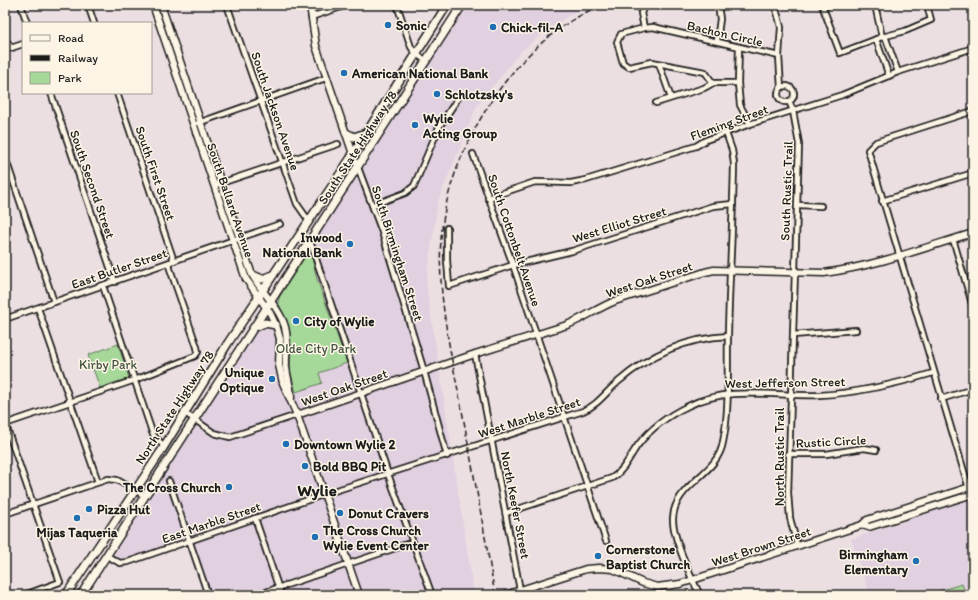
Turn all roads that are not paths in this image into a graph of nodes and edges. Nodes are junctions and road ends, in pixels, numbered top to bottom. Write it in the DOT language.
graph roads {
  1 [pos="21,5"];
  2 [pos="88,5"];
  3 [pos="153,5"];
  4 [pos="160,5"];
  5 [pos="227,5"];
  6 [pos="310,5"];
  7 [pos="346,5"];
  8 [pos="397,5"];
  9 [pos="447,5"];
  10 [pos="462,5"];
  11 [pos="645,5"];
  12 [pos="718,5"];
  13 [pos="775,5"];
  14 [pos="822,5"];
  15 [pos="875,5"];
  16 [pos="928,5"];
  17 [pos="311,17"];
  18 [pos="27,22"];
  19 [pos="94,22"];
  20 [pos="167,23"];
  21 [pos="160,26"];
  22 [pos="644,28"];
  23 [pos="883,37"];
  24 [pos="876,39"];
  25 [pos="5,40"];
  26 [pos="717,41"];
  27 [pos="22,44"];
  28 [pos="739,47"];
  29 [pos="12,48"];
  30 [pos="973,48"];
  31 [pos="5,50"];
  32 [pos="416,54"];
  33 [pos="779,56"];
  34 [pos="427,60"];
  35 [pos="659,64"];
  36 [pos="898,72"];
  37 [pos="889,76"];
  38 [pos="326,78"];
  39 [pos="713,83"];
  40 [pos="738,83"];
  41 [pos="781,88"];
  42 [pos="51,94"];
  43 [pos="117,94"];
  44 [pos="458,98"];
  45 [pos="671,98"];
  46 [pos="260,101"];
  47 [pos="789,101"];
  48 [pos="656,103"];
  49 [pos="794,111"];
  50 [pos="973,111"];
  51 [pos="197,124"];
  52 [pos="750,124"];
  53 [pos="346,133"];
  54 [pos="366,133"];
  55 [pos="726,133"];
  56 [pos="338,144"];
  57 [pos="353,154"];
  58 [pos="472,154"];
  59 [pos="5,157"];
  60 [pos="283,163"];
  61 [pos="357,168"];
  62 [pos="973,173"];
  63 [pos="222,183"];
  64 [pos="215,185"];
  65 [pos="488,198"];
  66 [pos="882,200"];
  67 [pos="733,204"];
  68 [pos="372,205"];
  69 [pos="798,205"];
  70 [pos="821,206"];
  71 [pos="309,221"];
  72 [pos="280,224"];
  73 [pos="447,228"];
  74 [pos="973,233"];
  75 [pos="240,238"];
  76 [pos="953,239"];
  77 [pos="233,240"];
  78 [pos="310,240"];
  79 [pos="900,255"];
  80 [pos="174,261"];
  81 [pos="168,263"];
  82 [pos="512,265"];
  83 [pos="730,271"];
  84 [pos="794,273"];
  85 [pos="273,274"];
  86 [pos="253,275"];
  87 [pos="115,282"];
  88 [pos="103,286"];
  89 [pos="260,294"];
  90 [pos="271,301"];
  91 [pos="54,302"];
  92 [pos="973,307"];
  93 [pos="38,308"];
  94 [pos="266,308"];
  95 [pos="5,319"];
  96 [pos="276,324"];
  97 [pos="255,327"];
  98 [pos="856,330"];
  99 [pos="535,334"];
  100 [pos="794,335"];
  101 [pos="728,336"];
  102 [pos="475,354"];
  103 [pos="424,371"];
  104 [pos="934,373"];
  105 [pos="134,380"];
  106 [pos="973,389"];
  107 [pos="361,393"];
  108 [pos="727,394"];
  109 [pos="790,395"];
  110 [pos="291,398"];
  111 [pos="941,399"];
  112 [pos="70,401"];
  113 [pos="185,413"];
  114 [pos="297,415"];
  115 [pos="563,418"];
  116 [pos="194,419"];
  117 [pos="5,423"];
  118 [pos="492,441"];
  119 [pos="164,446"];
  120 [pos="876,450"];
  121 [pos="788,454"];
  122 [pos="447,456"];
  123 [pos="388,474"];
  124 [pos="169,481"];
  125 [pos="98,482"];
  126 [pos="971,486"];
  127 [pos="588,488"];
  128 [pos="134,490"];
  129 [pos="972,494"];
  130 [pos="324,495"];
  131 [pos="145,496"];
  132 [pos="33,504"];
  133 [pos="506,513"];
  134 [pos="5,514"];
  135 [pos="255,518"];
  136 [pos="862,525"];
  137 [pos="190,541"];
  138 [pos="606,541"];
  139 [pos="413,542"];
  140 [pos="798,545"];
  141 [pos="107,556"];
  142 [pos="348,564"];
  143 [pos="694,580"];
  144 [pos="278,588"];
  145 [pos="520,590"];
  146 [pos="24,595"];
  147 [pos="66,595"];
  148 [pos="81,595"];
  149 [pos="208,595"];
  150 [pos="257,595"];
  151 [pos="281,595"];
  152 [pos="359,595"];
  153 [pos="432,595"];
  154 [pos="505,595"];
  155 [pos="700,595"];
  1 -- 18 [label="street"];
  2 -- 19 [label="street"];
  3 -- 21 [label="main road, South Ballard Avenue"];
  4 -- 20 [label="main road, South Ballard Avenue"];
  5 -- 46 [label="street, South Jackson Avenue"];
  6 -- 17 [label="main road, South Birmingham Street"];
  7 -- 17 [label="street"];
  8 -- 32 [label="street"];
  9 -- 32 [label="main road, South State Highway 78"];
  10 -- 34 [label="main road, South State Highway 78"];
  11 -- 22 [label="street"];
  12 -- 26 [label="street"];
  13 -- 33 [label="street"];
  14 -- 24 [label="street"];
  15 -- 23 [label="street"];
  16 -- 23 [label="street"];
  17 -- 38 [label="main road, South Birmingham Street"];
  20 -- 21 [label="main road"];
  20 -- 51 [label="main road, South Ballard Avenue"];
  21 -- 51 [label="main road, South Ballard Avenue"];
  22 -- 26 [label="street, Bachon Circle"];
  22 -- 35 [label="street, Bachon Circle"];
  23 -- 24 [label="street"];
  23 -- 36 [label="street"];
  24 -- 37 [label="street"];
  25 -- 29 [label="street"];
  26 -- 28 [label="street, Bachon Circle"];
  27 -- 29 [label="street"];
  28 -- 33 [label="street, Bachon Circle"];
  28 -- 40 [label="street"];
  29 -- 31 [label="street"];
  30 -- 36 [label="street, Fleming Street"];
  32 -- 34 [label="street"];
  32 -- 54 [label="main road, South State Highway 78"];
  33 -- 41 [label="street"];
  34 -- 61 [label="main road, South State Highway 78"];
  35 -- 39 [label="street, Bachon Circle"];
  35 -- 45 [label="street"];
  36 -- 37 [label="street, Fleming Street"];
  37 -- 49 [label="street, Fleming Street"];
  38 -- 46 [label="street"];
  38 -- 53 [label="main road, South Birmingham Street"];
  39 -- 40 [label="street"];
  39 -- 45 [label="street"];
  40 -- 52 [label="street"];
  41 -- 47 [label="street"];
  41 -- 47 [label="street"];
  42 -- 87 [label="street, South Second Street"];
  43 -- 80 [label="street, South First Street"];
  44 -- 68 [label="street"];
  45 -- 48 [label="street"];
  46 -- 51 [label="street"];
  46 -- 60 [label="street, South Jackson Avenue"];
  47 -- 49 [label="street, South Rustic Trail"];
  49 -- 52 [label="street, Fleming Street"];
  49 -- 69 [label="street, South Rustic Trail"];
  50 -- 66 [label="street"];
  51 -- 63 [label="main road, South Ballard Avenue"];
  51 -- 64 [label="main road, South Ballard Avenue"];
  52 -- 55 [label="street, Fleming Street"];
  53 -- 54 [label="main road"];
  53 -- 57 [label="main road, South Birmingham Street"];
  54 -- 57 [label="main road, South State Highway 78"];
  55 -- 65 [label="street, Fleming Street"];
  55 -- 67 [label="street"];
  56 -- 60 [label="street"];
  57 -- 61 [label="street, South Birmingham Street"];
  57 -- 71 [label="main road, South State Highway 78"];
  58 -- 65 [label="street, South Cottonbelt Avenue"];
  59 -- 91 [label="street"];
  60 -- 63 [label="street"];
  60 -- 71 [label="street, South Jackson Avenue"];
  61 -- 68 [label="street, South Birmingham Street"];
  61 -- 78 [label="main road, South State Highway 78"];
  62 -- 66 [label="street"];
  63 -- 64 [label="street"];
  63 -- 75 [label="main road, South Ballard Avenue"];
  64 -- 77 [label="main road, South Ballard Avenue"];
  65 -- 82 [label="street, South Cottonbelt Avenue"];
  66 -- 79 [label="street"];
  67 -- 82 [label="street, West Elliot Street"];
  67 -- 83 [label="street"];
  68 -- 103 [label="street, South Birmingham Street"];
  69 -- 70 [label="street"];
  69 -- 84 [label="street, South Rustic Trail"];
  71 -- 85 [label="main road, South State Highway 78"];
  72 -- 75 [label="street, East Butler Street"];
  73 -- 82 [label="street, West Elliot Street"];
  74 -- 76 [label="main road, West Oak Street"];
  75 -- 77 [label="street, East Butler Street"];
  75 -- 86 [label="main road, South Ballard Avenue"];
  76 -- 79 [label="main road, West Oak Street"];
  76 -- 92 [label="street"];
  77 -- 80 [label="street, East Butler Street"];
  77 -- 89 [label="main road, South Ballard Avenue"];
  78 -- 90 [label="main road, South State Highway 78"];
  78 -- 107 [label="street"];
  79 -- 84 [label="main road, West Oak Street"];
  79 -- 104 [label="street"];
  80 -- 81 [label="street, East Butler Street"];
  81 -- 87 [label="street, East Butler Street"];
  81 -- 105 [label="street"];
  82 -- 99 [label="street, South Cottonbelt Avenue"];
  83 -- 84 [label="main road, West Oak Street"];
  83 -- 99 [label="main road, West Oak Street"];
  83 -- 101 [label="street"];
  84 -- 100 [label="street, North Rustic Trail"];
  85 -- 86 [label="main road"];
  85 -- 89 [label="main road, South State Highway 78"];
  86 -- 89 [label="main road, South Ballard Avenue"];
  87 -- 88 [label="street, East Butler Street"];
  88 -- 91 [label="street, East Butler Street"];
  88 -- 105 [label="street"];
  89 -- 90 [label="main road, South Ballard Avenue"];
  89 -- 94 [label="main road, South Ballard Avenue"];
  89 -- 113 [label="main road, North State Highway 78"];
  90 -- 94 [label="main road, North State Highway 78"];
  90 -- 110 [label="main road, South Ballard Avenue"];
  91 -- 93 [label="street, East Butler Street"];
  93 -- 95 [label="street, East Butler Street"];
  93 -- 112 [label="street"];
  94 -- 96 [label="main road, South Ballard Avenue"];
  94 -- 97 [label="main road, North State Highway 78"];
  96 -- 97 [label="main road"];
  96 -- 110 [label="main road, South Ballard Avenue"];
  97 -- 116 [label="main road, North State Highway 78"];
  98 -- 100 [label="street"];
  99 -- 102 [label="main road, West Oak Street"];
  99 -- 115 [label="street, South Cottonbelt Avenue"];
  100 -- 109 [label="street, North Rustic Trail"];
  101 -- 108 [label="street"];
  101 -- 115 [label="street, West Marble Street"];
  102 -- 103 [label="main road, West Oak Street"];
  102 -- 118 [label="street, North Keefer Street"];
  103 -- 107 [label="main road, West Oak Street"];
  103 -- 122 [label="street, South Birmingham Street"];
  104 -- 109 [label="street, West Jefferson Street"];
  104 -- 111 [label="street"];
  105 -- 112 [label="street"];
  105 -- 119 [label="street"];
  106 -- 111 [label="street"];
  107 -- 114 [label="main road, West Oak Street"];
  107 -- 123 [label="street"];
  108 -- 109 [label="street, West Jefferson Street"];
  108 -- 127 [label="street, West Jefferson Street"];
  108 -- 143 [label="street"];
  109 -- 121 [label="street, North Rustic Trail"];
  110 -- 114 [label="main road, South Ballard Avenue"];
  111 -- 126 [label="street"];
  112 -- 117 [label="street"];
  112 -- 125 [label="street"];
  113 -- 116 [label="street"];
  113 -- 119 [label="main road, North State Highway 78"];
  114 -- 116 [label="street"];
  114 -- 130 [label="main road, South Ballard Avenue"];
  115 -- 118 [label="street, West Marble Street"];
  115 -- 127 [label="street, South Cottonbelt Avenue"];
  116 -- 131 [label="main road, North State Highway 78"];
  117 -- 132 [label="street"];
  118 -- 122 [label="street, West Marble Street"];
  118 -- 133 [label="street, North Keefer Street"];
  119 -- 128 [label="main road, North State Highway 78"];
  120 -- 121 [label="street, Rustic Circle"];
  121 -- 140 [label="street, North Rustic Trail"];
  122 -- 123 [label="street, West Marble Street"];
  123 -- 130 [label="street, West Marble Street"];
  123 -- 139 [label="street"];
  124 -- 137 [label="street"];
  125 -- 128 [label="street"];
  125 -- 132 [label="street"];
  126 -- 129 [label="street"];
  126 -- 136 [label="main road, West Brown Street"];
  127 -- 133 [label="street, West Jefferson Street"];
  127 -- 138 [label="street, South Cottonbelt Avenue"];
  128 -- 131 [label="street"];
  128 -- 147 [label="main road, North State Highway 78"];
  129 -- 136 [label="main road, West Brown Street"];
  130 -- 135 [label="street, East Marble Street"];
  130 -- 142 [label="main road, South Ballard Avenue"];
  131 -- 141 [label="main road, North State Highway 78"];
  132 -- 134 [label="street"];
  132 -- 146 [label="street"];
  133 -- 145 [label="street, North Keefer Street"];
  135 -- 137 [label="street, East Marble Street"];
  135 -- 144 [label="street"];
  136 -- 140 [label="main road, West Brown Street"];
  137 -- 141 [label="street, East Marble Street"];
  137 -- 149 [label="street"];
  139 -- 142 [label="street"];
  139 -- 153 [label="street"];
  140 -- 143 [label="main road, West Brown Street"];
  141 -- 148 [label="main road, North State Highway 78"];
  142 -- 144 [label="street"];
  142 -- 152 [label="main road, South Ballard Avenue"];
  143 -- 145 [label="main road, West Brown Street"];
  143 -- 155 [label="street"];
  144 -- 150 [label="street"];
  144 -- 151 [label="street"];
  145 -- 154 [label="main road, West Brown Street"];
}
